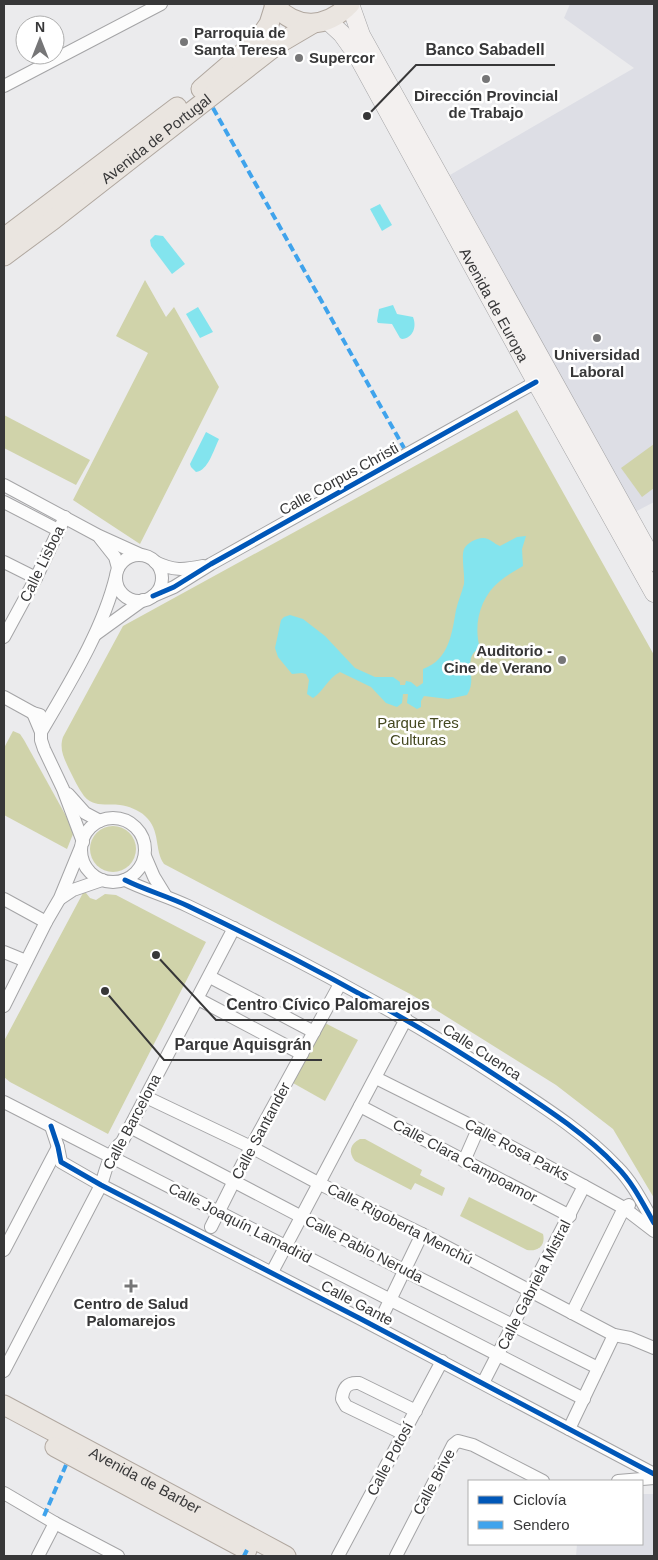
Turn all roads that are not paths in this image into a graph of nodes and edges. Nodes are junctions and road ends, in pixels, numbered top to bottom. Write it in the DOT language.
graph roads {
  1 [pos="162,4"];
  2 [pos="350,4"];
  3 [pos="274,5"];
  4 [pos="320,22"];
  5 [pos="4,86"];
  6 [pos="4,238"];
  7 [pos="4,256"];
  8 [pos="536,382"];
  9 [pos="4,485"];
  10 [pos="4,502"];
  11 [pos="65,517"];
  12 [pos="58,530"];
  13 [pos="99,536"];
  14 [pos="141,555"];
  15 [pos="4,562"];
  16 [pos="155,562"];
  17 [pos="654,562"];
  18 [pos="211,564"];
  19 [pos="117,572"];
  20 [pos="36,578"];
  21 [pos="654,593"];
  22 [pos="148,598"];
  23 [pos="94,636"];
  24 [pos="4,637"];
  25 [pos="4,697"];
  26 [pos="33,713"];
  27 [pos="52,714"];
  28 [pos="41,732"];
  29 [pos="63,789"];
  30 [pos="100,821"];
  31 [pos="82,844"];
  32 [pos="145,856"];
  33 [pos="102,880"];
  34 [pos="125,880"];
  35 [pos="165,895"];
  36 [pos="60,898"];
  37 [pos="4,899"];
  38 [pos="46,922"];
  39 [pos="234,928"];
  40 [pos="4,952"];
  41 [pos="26,962"];
  42 [pos="210,977"];
  43 [pos="340,984"];
  44 [pos="198,999"];
  45 [pos="4,1006"];
  46 [pos="406,1019"];
  47 [pos="314,1032"];
  48 [pos="302,1054"];
  49 [pos="376,1078"];
  50 [pos="146,1097"];
  51 [pos="4,1102"];
  52 [pos="360,1106"];
  53 [pos="51,1126"];
  54 [pos="130,1127"];
  55 [pos="478,1129"];
  56 [pos="79,1140"];
  57 [pos="58,1147"];
  58 [pos="251,1147"];
  59 [pos="111,1156"];
  60 [pos="464,1160"];
  61 [pos="234,1181"];
  62 [pos="320,1184"];
  63 [pos="100,1185"];
  64 [pos="584,1186"];
  65 [pos="640,1198"];
  66 [pos="624,1208"];
  67 [pos="218,1212"];
  68 [pos="570,1216"];
  69 [pos="302,1217"];
  70 [pos="654,1223"];
  71 [pos="211,1227"];
  72 [pos="654,1231"];
  73 [pos="422,1234"];
  74 [pos="286,1246"];
  75 [pos="4,1250"];
  76 [pos="405,1271"];
  77 [pos="272,1272"];
  78 [pos="531,1291"];
  79 [pos="390,1301"];
  80 [pos="572,1313"];
  81 [pos="514,1325"];
  82 [pos="376,1327"];
  83 [pos="614,1335"];
  84 [pos="654,1348"];
  85 [pos="497,1356"];
  86 [pos="442,1361"];
  87 [pos="598,1368"];
  88 [pos="4,1371"];
  89 [pos="483,1383"];
  90 [pos="584,1399"];
  91 [pos="4,1405"];
  92 [pos="416,1411"];
  93 [pos="4,1420"];
  94 [pos="569,1429"];
  95 [pos="404,1434"];
  96 [pos="654,1474"];
  97 [pos="654,1478"];
  98 [pos="541,1480"];
  99 [pos="630,1480"];
  100 [pos="4,1493"];
  101 [pos="55,1523"];
  102 [pos="38,1556"];
  103 [pos="118,1556"];
  104 [pos="259,1556"];
  105 [pos="286,1556"];
  106 [pos="338,1556"];
  107 [pos="396,1556"];
  1 -- 5 [label="street"];
  2 -- 4 [label="main road, Avenida de Portugal"];
  2 -- 17 [label="main road, Avenida de Europa"];
  3 -- 4 [label="main road"];
  3 -- 6 [label="main road, Avenida de Portugal"];
  4 -- 7 [label="main road, Avenida de Portugal"];
  4 -- 8 [label="main road, Avenida de Europa"];
  8 -- 18 [label="street, Calle Corpus Christi"];
  8 -- 21 [label="main road, Avenida de Europa"];
  9 -- 11 [label="street"];
  10 -- 12 [label="street"];
  11 -- 12 [label="street, Calle Lisboa"];
  11 -- 13 [label="street"];
  12 -- 20 [label="street, Calle Lisboa"];
  13 -- 14 [label="street"];
  13 -- 19 [label="street"];
  14 -- 16 [label="street"];
  14 -- 19 [label="street"];
  15 -- 20 [label="street"];
  16 -- 18 [label="street, Calle Corpus Christi"];
  16 -- 22 [label="street"];
  18 -- 22 [label="street, Calle Corpus Christi"];
  19 -- 22 [label="street"];
  19 -- 23 [label="street"];
  20 -- 24 [label="street, Calle Lisboa"];
  22 -- 23 [label="street, Calle Corpus Christi"];
  23 -- 27 [label="street"];
  25 -- 26 [label="street"];
  26 -- 27 [label="street"];
  26 -- 28 [label="street"];
  27 -- 28 [label="street"];
  28 -- 29 [label="street"];
  29 -- 30 [label="street"];
  29 -- 31 [label="street"];
  30 -- 31 [label="street"];
  30 -- 32 [label="street"];
  31 -- 33 [label="street"];
  31 -- 36 [label="street"];
  32 -- 34 [label="street"];
  32 -- 35 [label="street"];
  33 -- 34 [label="street"];
  33 -- 36 [label="street"];
  34 -- 35 [label="street, Calle Cuenca"];
  35 -- 39 [label="street, Calle Cuenca"];
  36 -- 38 [label="street"];
  37 -- 38 [label="street"];
  38 -- 41 [label="street"];
  39 -- 42 [label="street, Calle Barcelona"];
  39 -- 43 [label="street, Calle Cuenca"];
  40 -- 41 [label="street"];
  41 -- 45 [label="street"];
  42 -- 44 [label="street, Calle Barcelona"];
  42 -- 47 [label="street"];
  43 -- 46 [label="street, Calle Cuenca"];
  43 -- 47 [label="street, Calle Santander"];
  44 -- 48 [label="street"];
  44 -- 50 [label="street, Calle Barcelona"];
  46 -- 49 [label="street"];
  46 -- 65 [label="street, Calle Cuenca"];
  47 -- 48 [label="street, Calle Santander"];
  48 -- 58 [label="street, Calle Santander"];
  49 -- 52 [label="street"];
  49 -- 55 [label="street, Calle Rosa Parks"];
  50 -- 54 [label="street, Calle Barcelona"];
  50 -- 58 [label="street, Calle Rigoberta Menchú"];
  51 -- 53 [label="street, Calle Joaquín Lamadrid"];
  52 -- 60 [label="street, Calle Clara Campoamor"];
  52 -- 62 [label="street"];
  53 -- 56 [label="street, Calle Joaquín Lamadrid"];
  53 -- 57 [label="street, Calle Gante"];
  54 -- 59 [label="street, Calle Barcelona"];
  54 -- 61 [label="street, Calle Pablo Neruda"];
  55 -- 60 [label="street"];
  55 -- 64 [label="street, Calle Rosa Parks"];
  56 -- 57 [label="street"];
  56 -- 59 [label="street, Calle Joaquín Lamadrid"];
  57 -- 63 [label="street, Calle Gante"];
  57 -- 75 [label="street"];
  58 -- 61 [label="street, Calle Santander"];
  58 -- 62 [label="street, Calle Rigoberta Menchú"];
  59 -- 63 [label="street, Calle Barcelona"];
  59 -- 67 [label="street, Calle Joaquín Lamadrid"];
  60 -- 68 [label="street, Calle Clara Campoamor"];
  61 -- 67 [label="street, Calle Santander"];
  61 -- 69 [label="street, Calle Pablo Neruda"];
  62 -- 69 [label="street"];
  62 -- 73 [label="street, Calle Rigoberta Menchú"];
  63 -- 77 [label="street, Calle Gante"];
  63 -- 88 [label="street, Calle Barcelona"];
  64 -- 66 [label="street, Calle Rosa Parks"];
  64 -- 68 [label="street, Calle Gabriela Mistral"];
  65 -- 66 [label="street"];
  65 -- 70 [label="street"];
  66 -- 72 [label="street, Calle Rosa Parks"];
  66 -- 80 [label="street"];
  67 -- 71 [label="street, Calle Santander"];
  67 -- 74 [label="street, Calle Joaquín Lamadrid"];
  68 -- 78 [label="street, Calle Gabriela Mistral"];
  69 -- 74 [label="street"];
  69 -- 76 [label="street, Calle Pablo Neruda"];
  73 -- 76 [label="street"];
  73 -- 78 [label="street, Calle Rigoberta Menchú"];
  74 -- 77 [label="street"];
  74 -- 79 [label="street, Calle Joaquín Lamadrid"];
  76 -- 79 [label="street"];
  76 -- 81 [label="street, Calle Pablo Neruda"];
  77 -- 82 [label="street, Calle Gante"];
  78 -- 80 [label="street, Calle Rigoberta Menchú"];
  78 -- 81 [label="street, Calle Gabriela Mistral"];
  79 -- 82 [label="street"];
  79 -- 85 [label="street, Calle Joaquín Lamadrid"];
  80 -- 83 [label="street, Calle Rigoberta Menchú"];
  81 -- 85 [label="street, Calle Gabriela Mistral"];
  81 -- 87 [label="street, Calle Pablo Neruda"];
  82 -- 86 [label="street, Calle Gante"];
  83 -- 84 [label="street, Calle Rigoberta Menchú"];
  83 -- 87 [label="street"];
  85 -- 89 [label="street, Calle Gabriela Mistral"];
  85 -- 90 [label="street, Calle Joaquín Lamadrid"];
  86 -- 89 [label="street, Calle Gante"];
  86 -- 92 [label="street, Calle Potosí"];
  87 -- 90 [label="street"];
  89 -- 94 [label="street, Calle Gante"];
  90 -- 94 [label="street"];
  91 -- 105 [label="main road, Avenida de Barber"];
  92 -- 95 [label="street, Calle Potosí"];
  92 -- 95 [label="street"];
  93 -- 104 [label="main road, Avenida de Barber"];
  94 -- 96 [label="street, Calle Gante"];
  95 -- 106 [label="street, Calle Potosí"];
  97 -- 99 [label="street"];
  98 -- 107 [label="street, Calle Brive"];
  100 -- 101 [label="street"];
  101 -- 102 [label="street"];
  101 -- 103 [label="street"];
}
